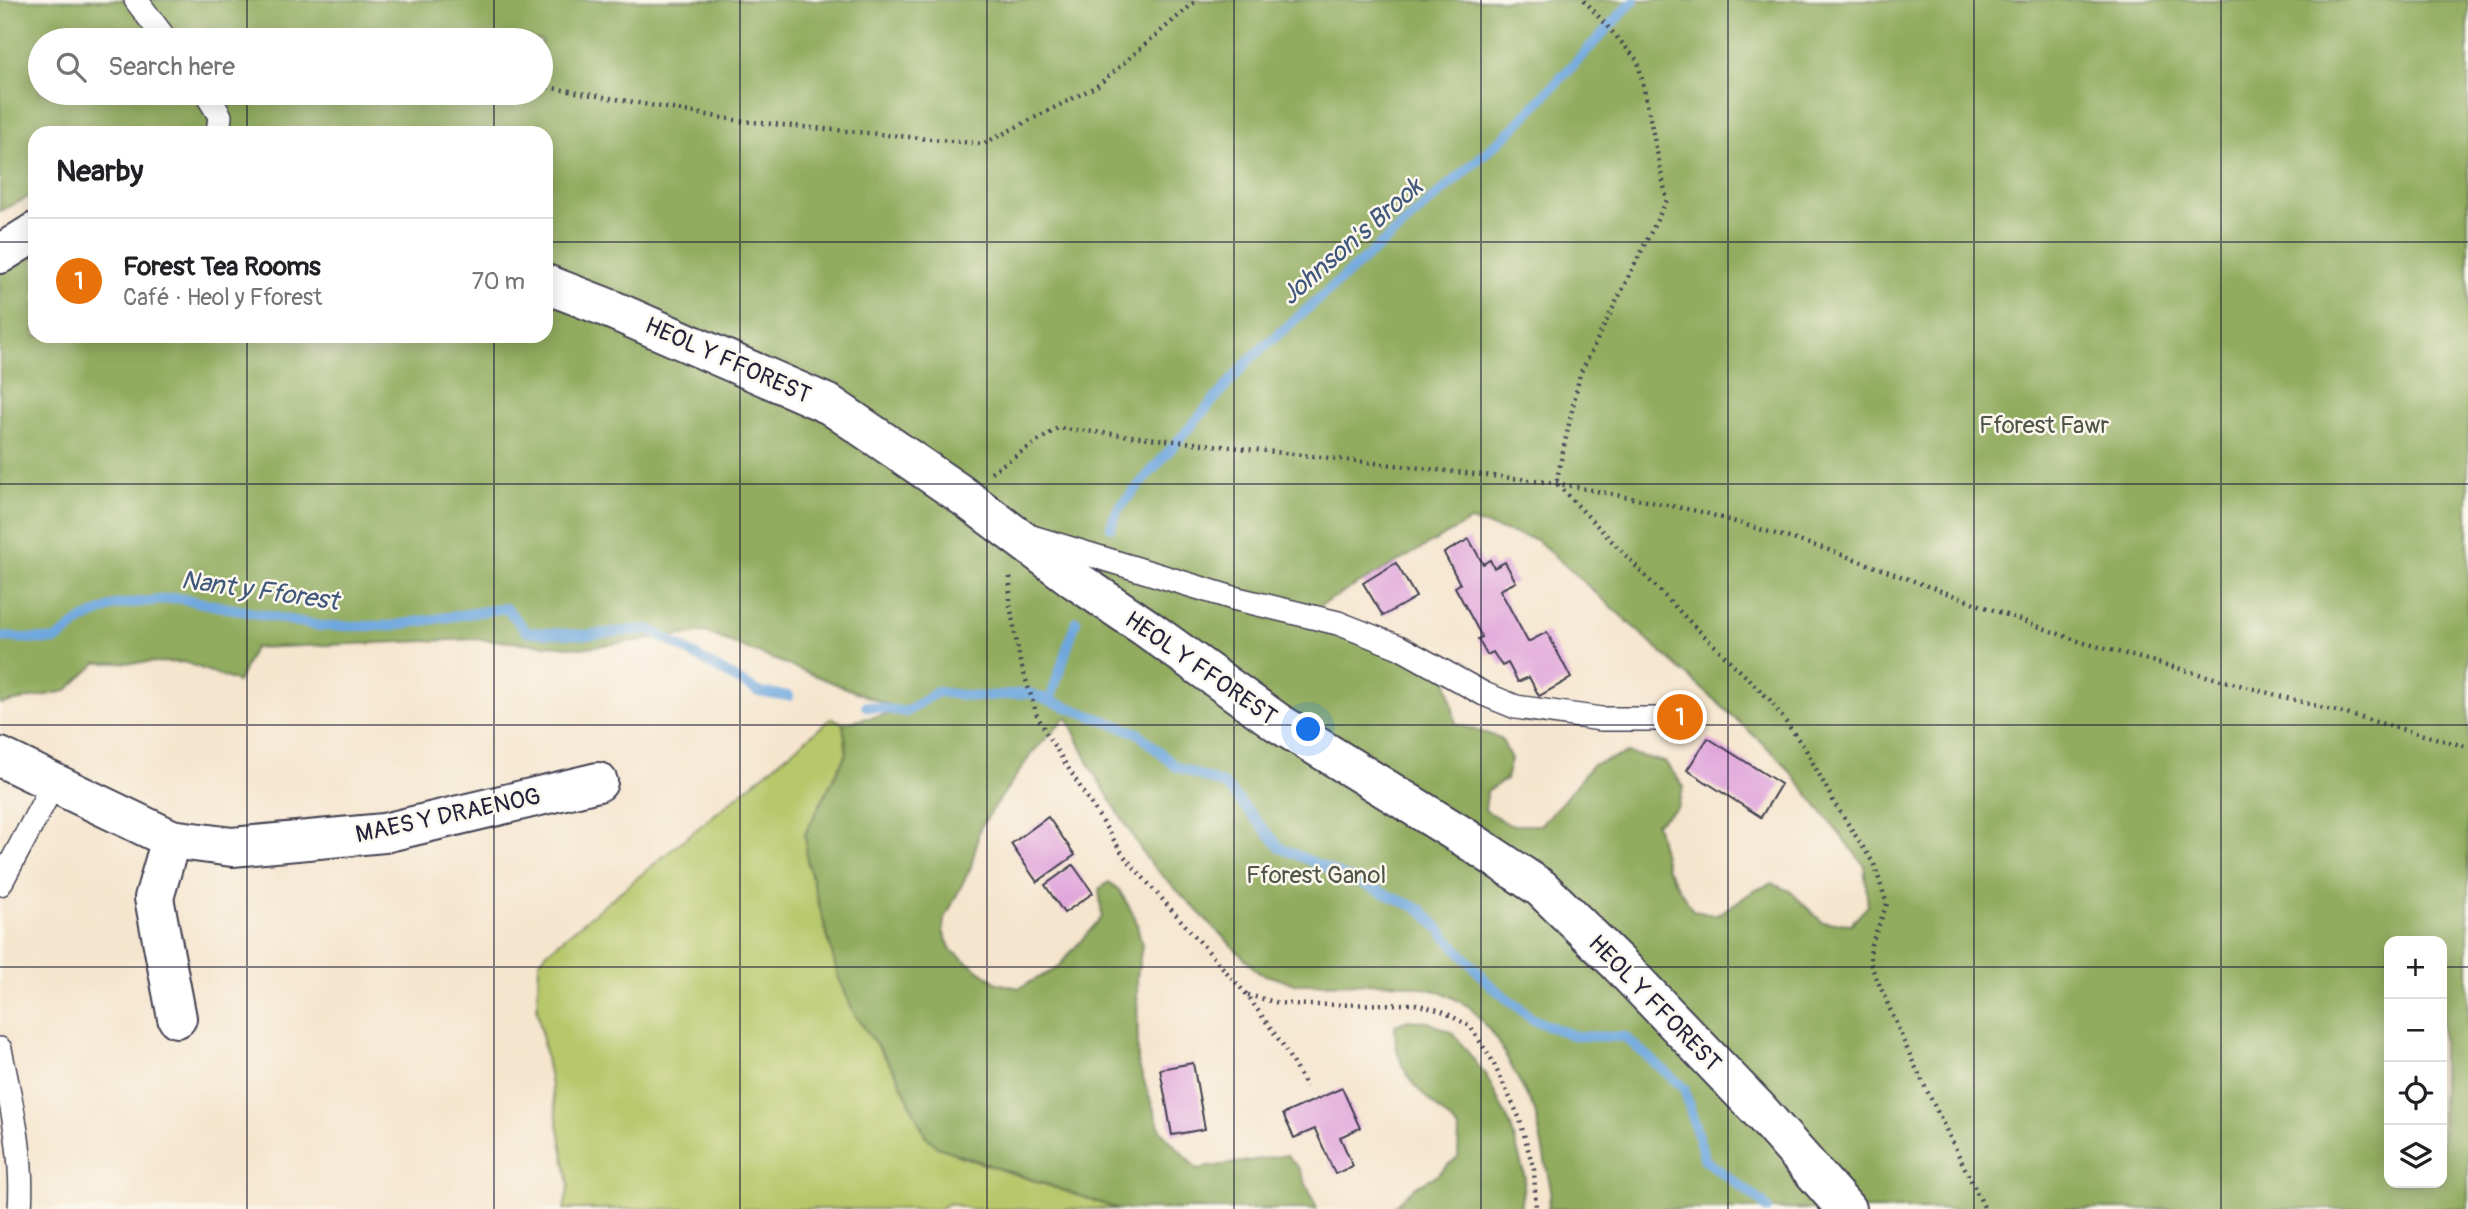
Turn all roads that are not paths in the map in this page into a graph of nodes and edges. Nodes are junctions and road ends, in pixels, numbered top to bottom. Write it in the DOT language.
graph roads {
  1 [pos="136,0"];
  2 [pos="157,28"];
  3 [pos="213,105"];
  4 [pos="219,126"];
  5 [pos="28,236"];
  6 [pos="0,254"];
  7 [pos="553,287"];
  8 [pos="1009,531"];
  9 [pos="1675,719"];
  10 [pos="0,757"];
  11 [pos="598,782"];
  12 [pos="54,783"];
  13 [pos="171,839"];
  14 [pos="0,884"];
  15 [pos="177,1018"];
  16 [pos="0,1049"];
  17 [pos="20,1209"];
  18 [pos="1846,1209"];
  1 -- 2 [label="lane"];
  3 -- 4 [label="lane"];
  5 -- 6 [label="street"];
  7 -- 8 [label="street, HEOL Y FFOREST"];
  8 -- 9 [label="lane"];
  8 -- 18 [label="street, HEOL Y FFOREST"];
  10 -- 12 [label="street, MAES Y DRAENOG"];
  11 -- 13 [label="street, MAES Y DRAENOG"];
  12 -- 13 [label="street, MAES Y DRAENOG"];
  12 -- 14 [label="lane"];
  13 -- 15 [label="street"];
  16 -- 17 [label="lane"];
}
